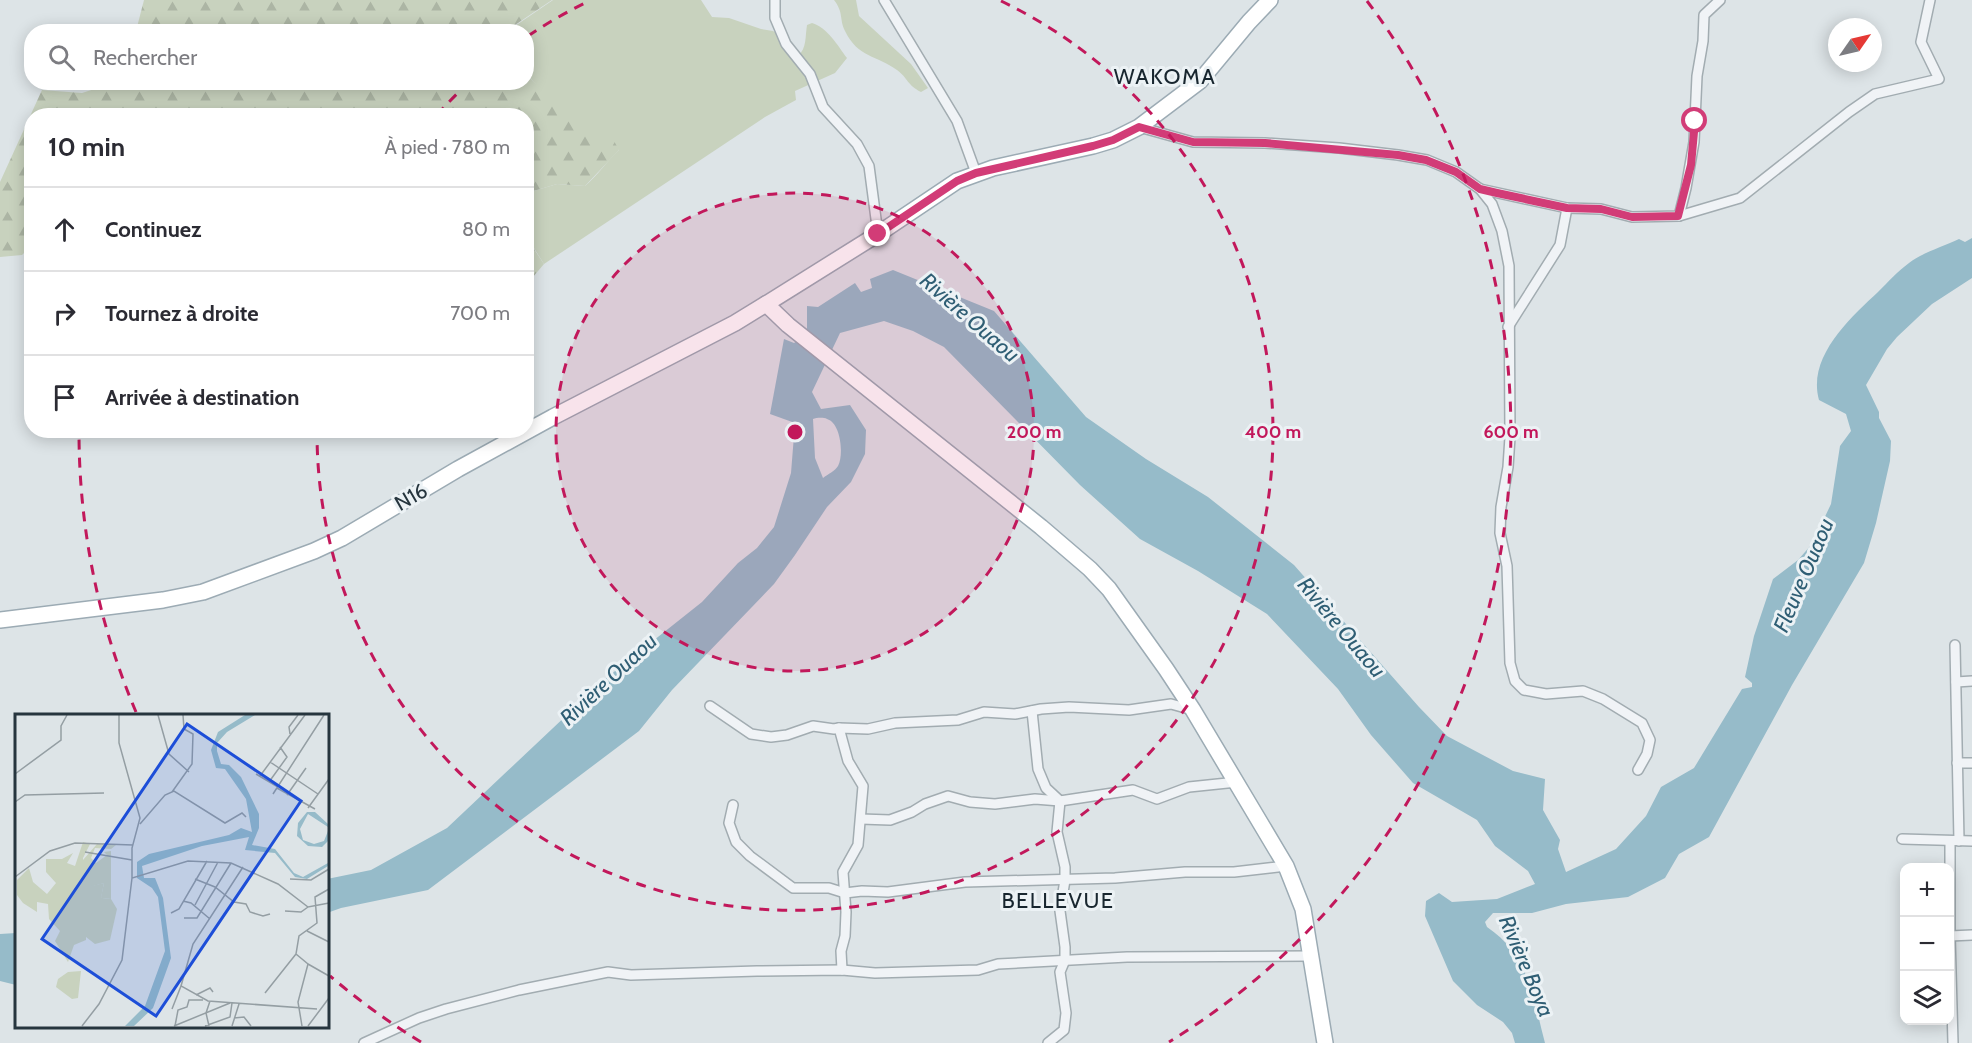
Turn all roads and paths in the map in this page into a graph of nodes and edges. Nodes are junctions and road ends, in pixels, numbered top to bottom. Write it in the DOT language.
graph roads {
  1 [pos="775,0"];
  2 [pos="884,0"];
  3 [pos="1270,0"];
  4 [pos="1720,0"];
  5 [pos="1930,0"];
  6 [pos="1139,127"];
  7 [pos="976,173"];
  8 [pos="1480,189"];
  9 [pos="1567,208"];
  10 [pos="1678,216"];
  11 [pos="878,234"];
  12 [pos="766,304"];
  13 [pos="1508,327"];
  14 [pos="534,429"];
  15 [pos="517,438"];
  16 [pos="0,620"];
  17 [pos="1955,645"];
  18 [pos="1972,681"];
  19 [pos="1956,682"];
  20 [pos="710,706"];
  21 [pos="1193,710"];
  22 [pos="1032,711"];
  23 [pos="840,728"];
  24 [pos="1958,763"];
  25 [pos="1972,763"];
  26 [pos="1638,770"];
  27 [pos="1237,782"];
  28 [pos="1060,801"];
  29 [pos="733,805"];
  30 [pos="861,819"];
  31 [pos="1902,839"];
  32 [pos="1954,841"];
  33 [pos="1972,841"];
  34 [pos="1286,866"];
  35 [pos="1065,880"];
  36 [pos="846,893"];
  37 [pos="1951,917"];
  38 [pos="1954,936"];
  39 [pos="1972,936"];
  40 [pos="1309,956"];
  41 [pos="1065,960"];
  42 [pos="842,970"];
  43 [pos="1951,971"];
  44 [pos="364,1043"];
  45 [pos="1048,1043"];
  46 [pos="1324,1043"];
  47 [pos="1953,1043"];
  1 -- 11 [label="street"];
  2 -- 7 [label="street"];
  3 -- 6 [label="main road, N16"];
  4 -- 10 [label="street"];
  5 -- 10 [label="street"];
  6 -- 7 [label="main road, N16"];
  6 -- 8 [label="street"];
  7 -- 11 [label="main road, N16"];
  8 -- 9 [label="street"];
  8 -- 13 [label="street"];
  9 -- 10 [label="street"];
  9 -- 13 [label="street"];
  11 -- 12 [label="main road, N16"];
  12 -- 14 [label="main road, N16 / N16"];
  12 -- 21 [label="main road"];
  13 -- 26 [label="street"];
  15 -- 16 [label="main road, N16 / N16"];
  17 -- 19 [label="street"];
  18 -- 19 [label="street"];
  19 -- 24 [label="street"];
  20 -- 23 [label="street"];
  21 -- 22 [label="street"];
  21 -- 27 [label="main road"];
  22 -- 23 [label="street"];
  22 -- 28 [label="street"];
  23 -- 30 [label="street"];
  24 -- 25 [label="street"];
  24 -- 32 [label="street"];
  27 -- 28 [label="street"];
  27 -- 34 [label="main road"];
  28 -- 30 [label="street"];
  28 -- 35 [label="street"];
  29 -- 36 [label="street"];
  30 -- 36 [label="street"];
  31 -- 32 [label="street"];
  32 -- 33 [label="street"];
  32 -- 37 [label="street"];
  34 -- 35 [label="street"];
  34 -- 40 [label="main road"];
  35 -- 36 [label="street"];
  35 -- 41 [label="street"];
  36 -- 42 [label="street"];
  38 -- 39 [label="street"];
  40 -- 41 [label="street"];
  40 -- 46 [label="main road"];
  41 -- 42 [label="street"];
  41 -- 45 [label="street"];
  42 -- 44 [label="street"];
  43 -- 47 [label="street"];
}
